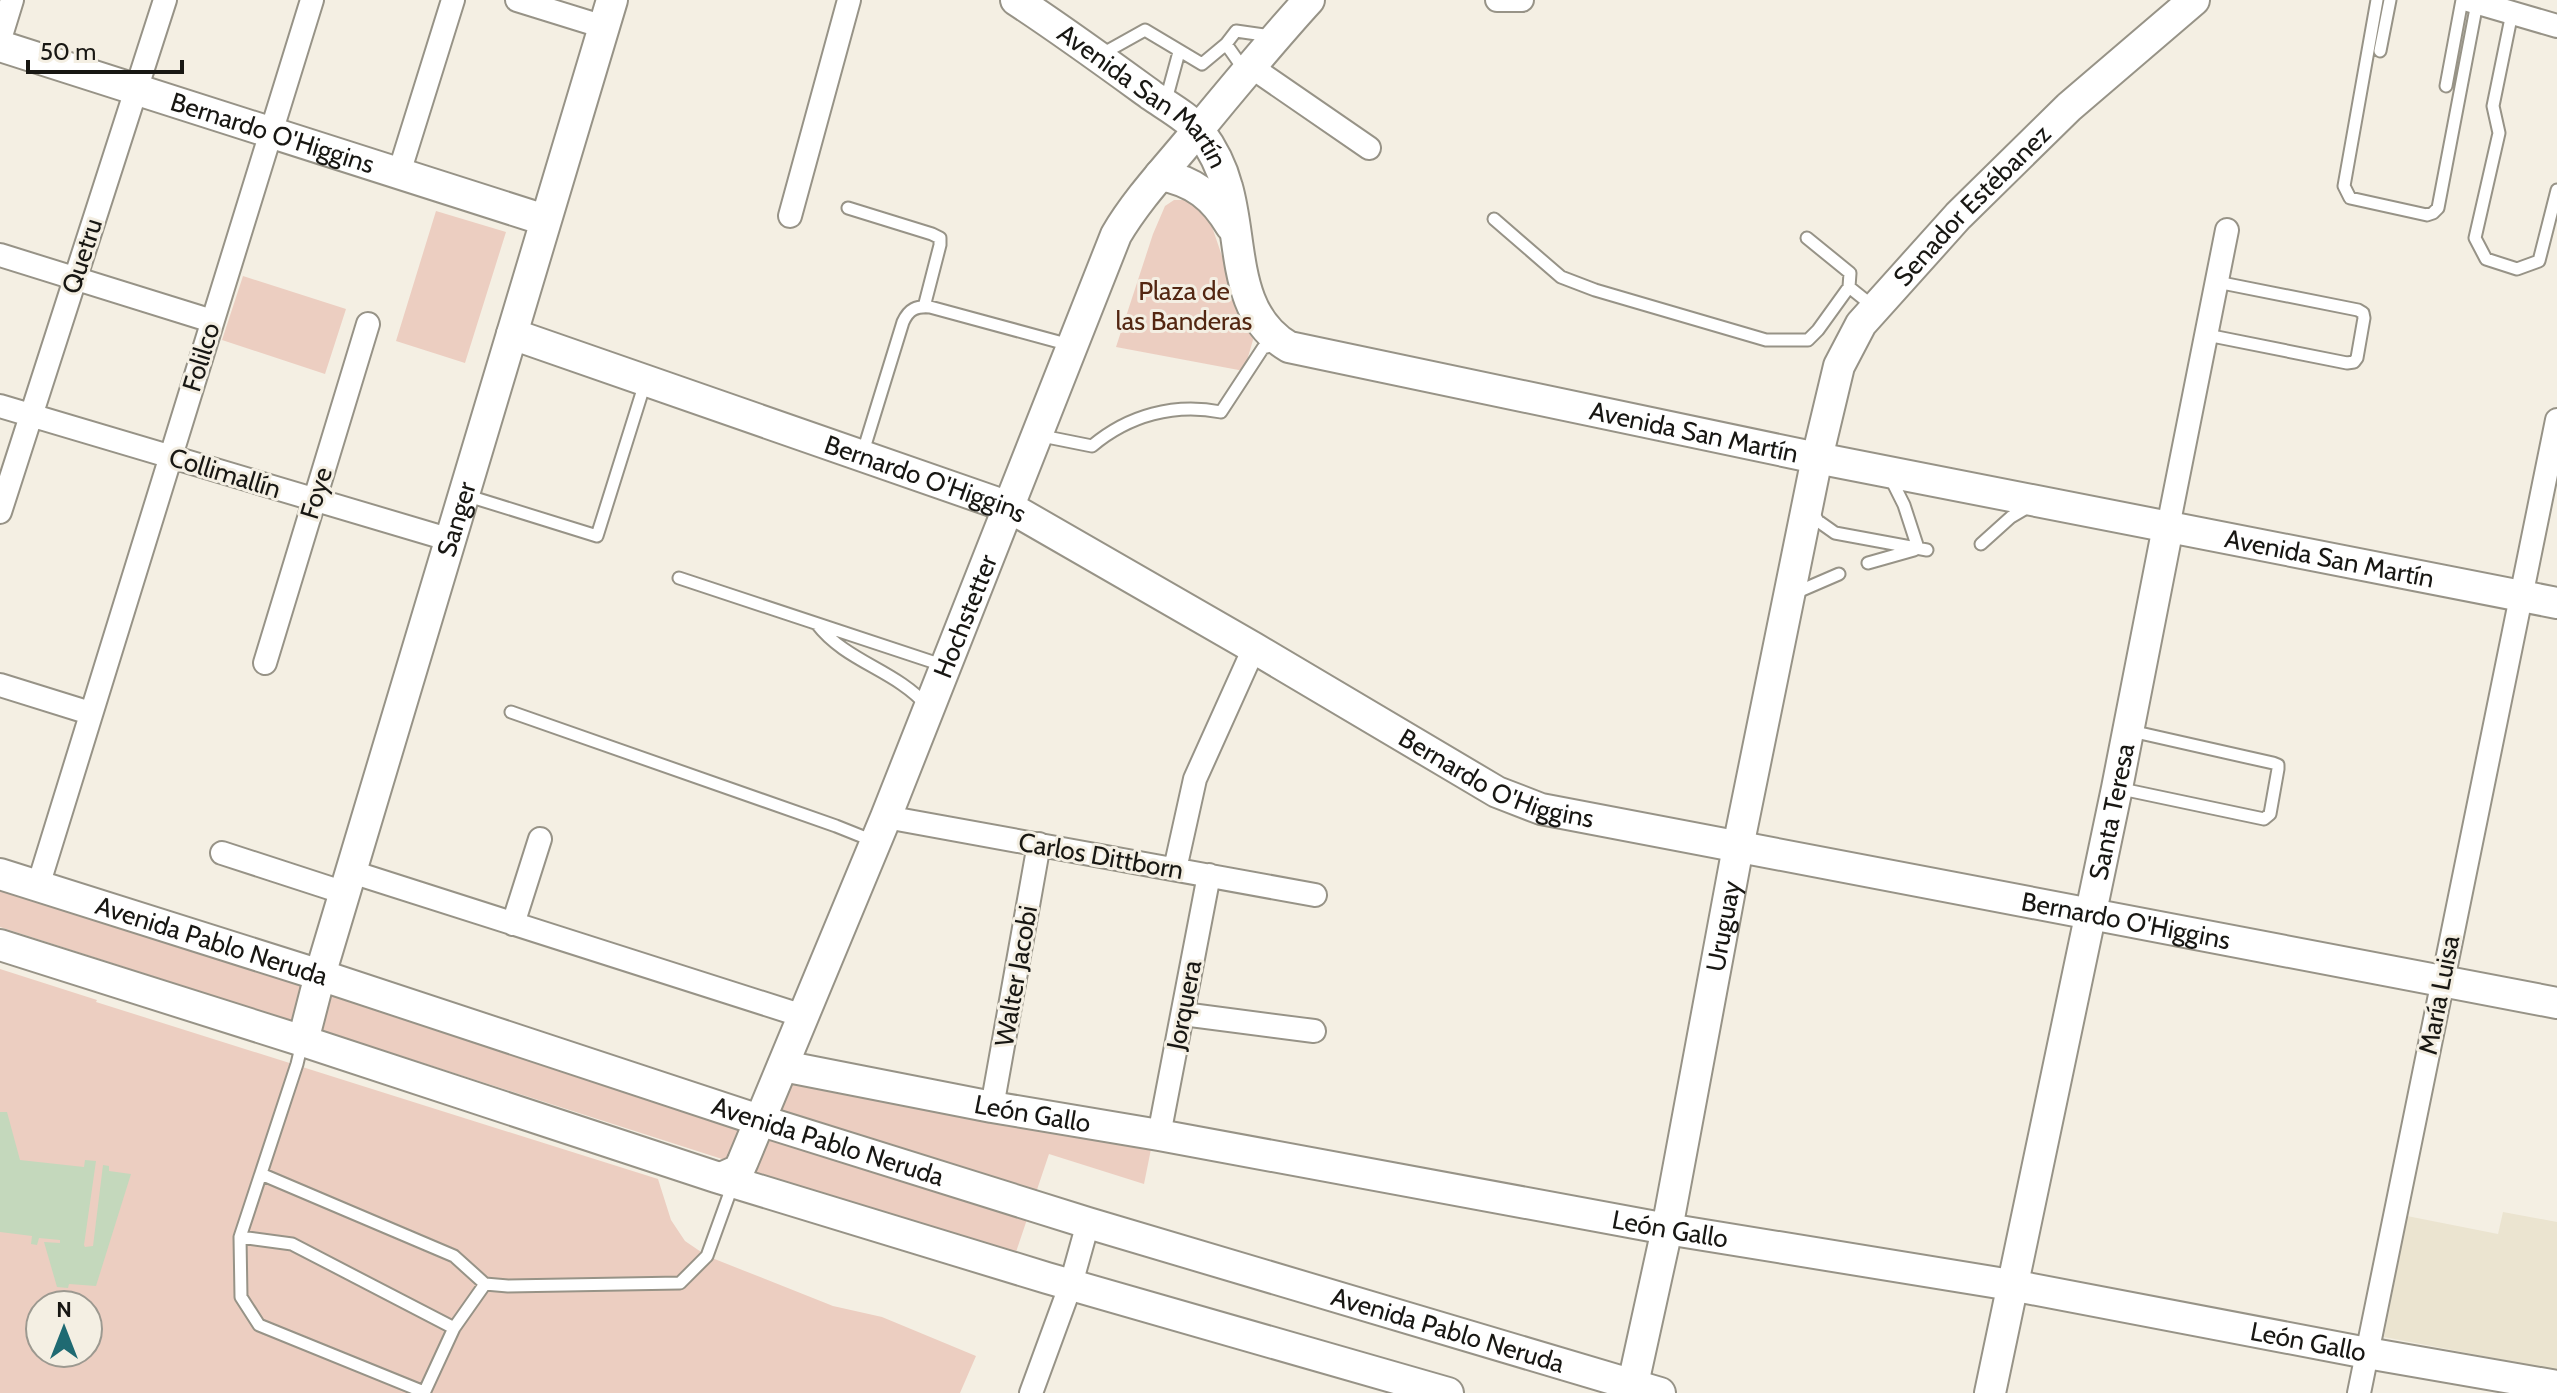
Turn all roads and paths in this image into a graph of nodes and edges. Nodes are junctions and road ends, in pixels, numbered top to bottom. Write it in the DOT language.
graph roads {
  1 [pos="12,0"];
  2 [pos="165,0"];
  3 [pos="312,0"];
  4 [pos="453,0"];
  5 [pos="517,0"];
  6 [pos="849,0"];
  7 [pos="1016,0"];
  8 [pos="1309,0"];
  9 [pos="1497,0"];
  10 [pos="1522,0"];
  11 [pos="2194,0"];
  12 [pos="2377,0"];
  13 [pos="2390,0"];
  14 [pos="2469,1"];
  15 [pos="2512,13"];
  16 [pos="608,14"];
  17 [pos="2557,26"];
  18 [pos="1276,36"];
  19 [pos="0,39"];
  20 [pos="1226,44"];
  21 [pos="0,46"];
  22 [pos="2380,51"];
  23 [pos="1179,52"];
  24 [pos="1098,56"];
  25 [pos="1248,68"];
  26 [pos="2446,86"];
  27 [pos="136,89"];
  28 [pos="1164,105"];
  29 [pos="1198,129"];
  30 [pos="272,133"];
  31 [pos="1369,148"];
  32 [pos="399,173"];
  33 [pos="1160,175"];
  34 [pos="2557,190"];
  35 [pos="848,208"];
  36 [pos="790,216"];
  37 [pos="1494,219"];
  38 [pos="545,220"];
  39 [pos="2227,230"];
  40 [pos="1234,231"];
  41 [pos="1807,238"];
  42 [pos="0,255"];
  43 [pos="75,279"];
  44 [pos="2217,282"];
  45 [pos="1849,287"];
  46 [pos="924,307"];
  47 [pos="1874,307"];
  48 [pos="212,321"];
  49 [pos="368,324"];
  50 [pos="512,334"];
  51 [pos="2207,335"];
  52 [pos="1282,343"];
  53 [pos="1073,346"];
  54 [pos="646,381"];
  55 [pos="0,406"];
  56 [pos="31,415"];
  57 [pos="2557,420"];
  58 [pos="1037,435"];
  59 [pos="862,456"];
  60 [pos="170,457"];
  61 [pos="1817,458"];
  62 [pos="1885,471"];
  63 [pos="464,494"];
  64 [pos="314,500"];
  65 [pos="1808,502"];
  66 [pos="2040,502"];
  67 [pos="1009,507"];
  68 [pos="0,512"];
  69 [pos="2168,527"];
  70 [pos="451,540"];
  71 [pos="1981,544"];
  72 [pos="1923,549"];
  73 [pos="1868,563"];
  74 [pos="1839,574"];
  75 [pos="679,578"];
  76 [pos="1789,596"];
  77 [pos="2520,596"];
  78 [pos="2557,603"];
  79 [pos="816,623"];
  80 [pos="1254,648"];
  81 [pos="265,663"];
  82 [pos="946,666"];
  83 [pos="0,685"];
  84 [pos="929,709"];
  85 [pos="511,712"];
  86 [pos="90,713"];
  87 [pos="2128,730"];
  88 [pos="2117,788"];
  89 [pos="881,830"];
  90 [pos="540,839"];
  91 [pos="1039,844"];
  92 [pos="1738,847"];
  93 [pos="222,853"];
  94 [pos="1175,869"];
  95 [pos="0,874"];
  96 [pos="1209,875"];
  97 [pos="349,882"];
  98 [pos="38,886"];
  99 [pos="1315,895"];
  100 [pos="2090,913"];
  101 [pos="513,924"];
  102 [pos="0,945"];
  103 [pos="320,975"];
  104 [pos="2442,981"];
  105 [pos="2557,1003"];
  106 [pos="1183,1014"];
  107 [pos="803,1016"];
  108 [pos="1314,1031"];
  109 [pos="303,1041"];
  110 [pos="783,1066"];
  111 [pos="992,1107"];
  112 [pos="759,1120"];
  113 [pos="1159,1135"];
  114 [pos="261,1174"];
  115 [pos="728,1180"];
  116 [pos="1088,1223"];
  117 [pos="1667,1229"];
  118 [pos="240,1237"];
  119 [pos="485,1284"];
  120 [pos="1071,1284"];
  121 [pos="2011,1285"];
  122 [pos="454,1328"];
  123 [pos="2367,1353"];
  124 [pos="2557,1386"];
  125 [pos="1641,1391"];
  126 [pos="424,1392"];
  127 [pos="1031,1393"];
  128 [pos="1448,1393"];
  129 [pos="1990,1393"];
  130 [pos="2359,1393"];
  1 -- 19 [label="street"];
  2 -- 27 [label="street, Quetru"];
  3 -- 30 [label="street, Folilco"];
  4 -- 32 [label="street"];
  5 -- 16 [label="street"];
  6 -- 36 [label="street"];
  7 -- 24 [label="main road, Avenida San Martín"];
  8 -- 18 [label="main road, Hochstetter"];
  9 -- 10 [label="street"];
  11 -- 47 [label="main road, Senador Estébanez"];
  12 -- 14 [label="lane"];
  13 -- 22 [label="lane"];
  14 -- 15 [label="street"];
  14 -- 26 [label="lane"];
  15 -- 17 [label="street"];
  15 -- 34 [label="lane"];
  16 -- 38 [label="main road, Sanger"];
  18 -- 20 [label="lane"];
  18 -- 25 [label="main road, Hochstetter"];
  20 -- 23 [label="lane"];
  20 -- 25 [label="lane"];
  21 -- 27 [label="main road, Bernardo O'Higgins"];
  23 -- 24 [label="lane"];
  23 -- 28 [label="lane"];
  24 -- 28 [label="main road, Avenida San Martín"];
  25 -- 29 [label="main road, Hochstetter"];
  25 -- 31 [label="street"];
  27 -- 30 [label="main road, Bernardo O'Higgins"];
  27 -- 43 [label="street, Quetru"];
  28 -- 29 [label="main road, Avenida San Martín"];
  29 -- 33 [label="main road, Hochstetter"];
  29 -- 40 [label="main road, Avenida San Martín"];
  30 -- 32 [label="main road, Bernardo O'Higgins"];
  30 -- 48 [label="street, Folilco"];
  32 -- 38 [label="main road, Bernardo O'Higgins"];
  33 -- 40 [label="main road"];
  33 -- 53 [label="main road, Hochstetter"];
  35 -- 46 [label="lane"];
  37 -- 45 [label="lane"];
  38 -- 50 [label="main road, Sanger"];
  39 -- 44 [label="street, Santa Teresa"];
  40 -- 52 [label="main road, Avenida San Martín"];
  41 -- 45 [label="lane"];
  42 -- 43 [label="street"];
  43 -- 48 [label="street"];
  43 -- 56 [label="street, Quetru"];
  44 -- 51 [label="street, Santa Teresa"];
  44 -- 51 [label="lane"];
  45 -- 47 [label="lane"];
  46 -- 53 [label="lane"];
  46 -- 59 [label="lane"];
  47 -- 61 [label="main road, Senador Estébanez"];
  48 -- 60 [label="street, Folilco"];
  49 -- 64 [label="street, Foye"];
  50 -- 54 [label="main road, Bernardo O'Higgins"];
  50 -- 63 [label="main road, Sanger"];
  51 -- 69 [label="street, Santa Teresa"];
  52 -- 58 [label="lane"];
  52 -- 61 [label="main road, Avenida San Martín"];
  53 -- 58 [label="main road, Hochstetter"];
  54 -- 59 [label="main road, Bernardo O'Higgins"];
  54 -- 63 [label="lane"];
  55 -- 56 [label="street, Collimallín"];
  56 -- 60 [label="street, Collimallín"];
  56 -- 68 [label="street, Quetru"];
  57 -- 77 [label="street, María Luisa"];
  58 -- 67 [label="main road, Hochstetter"];
  59 -- 67 [label="main road, Bernardo O'Higgins"];
  60 -- 64 [label="street, Collimallín"];
  60 -- 86 [label="street, Folilco"];
  61 -- 62 [label="main road, Avenida San Martín"];
  61 -- 65 [label="main road, Uruguay"];
  62 -- 66 [label="main road, Avenida San Martín"];
  62 -- 72 [label="lane"];
  63 -- 70 [label="main road, Sanger"];
  64 -- 70 [label="street, Collimallín"];
  64 -- 81 [label="street, Foye"];
  65 -- 72 [label="lane"];
  65 -- 76 [label="main road, Uruguay"];
  66 -- 69 [label="main road, Avenida San Martín"];
  66 -- 71 [label="lane"];
  67 -- 80 [label="main road, Bernardo O'Higgins"];
  67 -- 82 [label="main road, Hochstetter"];
  69 -- 77 [label="main road, Avenida San Martín"];
  69 -- 87 [label="main road, Santa Teresa"];
  70 -- 97 [label="main road, Sanger"];
  72 -- 73 [label="lane"];
  74 -- 76 [label="lane"];
  75 -- 79 [label="lane"];
  76 -- 92 [label="main road, Uruguay"];
  77 -- 78 [label="main road, Avenida San Martín"];
  77 -- 104 [label="street, María Luisa"];
  79 -- 82 [label="lane"];
  79 -- 84 [label="lane"];
  80 -- 92 [label="main road, Bernardo O'Higgins"];
  80 -- 94 [label="street"];
  82 -- 84 [label="main road, Hochstetter"];
  83 -- 86 [label="street"];
  84 -- 89 [label="main road, Hochstetter"];
  85 -- 89 [label="lane"];
  86 -- 98 [label="street, Folilco"];
  87 -- 88 [label="main road, Santa Teresa"];
  87 -- 88 [label="lane"];
  88 -- 100 [label="main road, Santa Teresa"];
  89 -- 91 [label="street, Carlos Dittborn"];
  89 -- 107 [label="main road, Hochstetter"];
  90 -- 101 [label="street"];
  91 -- 94 [label="street, Carlos Dittborn"];
  91 -- 111 [label="street, Walter Jacobi"];
  92 -- 100 [label="main road, Bernardo O'Higgins"];
  92 -- 117 [label="main road, Uruguay"];
  93 -- 97 [label="street"];
  94 -- 96 [label="street, Carlos Dittborn"];
  95 -- 98 [label="main road, Avenida Pablo Neruda"];
  96 -- 99 [label="street, Carlos Dittborn"];
  96 -- 106 [label="street, Jorquera"];
  97 -- 101 [label="street"];
  97 -- 103 [label="main road, Sanger"];
  98 -- 103 [label="main road, Avenida Pablo Neruda"];
  100 -- 104 [label="main road, Bernardo O'Higgins"];
  100 -- 121 [label="main road, Santa Teresa"];
  101 -- 107 [label="street"];
  102 -- 109 [label="main road"];
  103 -- 109 [label="main road, Sanger"];
  103 -- 112 [label="main road, Avenida Pablo Neruda"];
  104 -- 105 [label="main road, Bernardo O'Higgins"];
  104 -- 123 [label="street, María Luisa"];
  106 -- 108 [label="street"];
  106 -- 113 [label="street, Jorquera"];
  107 -- 110 [label="main road, Hochstetter"];
  109 -- 114 [label="lane"];
  109 -- 115 [label="main road"];
  110 -- 111 [label="main road, León Gallo"];
  110 -- 112 [label="main road, Hochstetter"];
  111 -- 113 [label="main road, León Gallo"];
  112 -- 115 [label="main road, Hochstetter"];
  112 -- 116 [label="main road, Avenida Pablo Neruda"];
  113 -- 117 [label="main road, León Gallo"];
  114 -- 118 [label="lane"];
  114 -- 119 [label="lane"];
  115 -- 119 [label="lane"];
  115 -- 120 [label="main road"];
  116 -- 120 [label="street"];
  116 -- 125 [label="main road, Avenida Pablo Neruda"];
  117 -- 121 [label="main road, León Gallo"];
  117 -- 125 [label="main road, Uruguay"];
  118 -- 122 [label="lane"];
  118 -- 126 [label="lane"];
  119 -- 122 [label="lane"];
  120 -- 127 [label="street"];
  120 -- 128 [label="main road"];
  121 -- 123 [label="main road, León Gallo"];
  121 -- 129 [label="main road, Santa Teresa"];
  122 -- 126 [label="lane"];
  123 -- 124 [label="main road, León Gallo"];
  123 -- 130 [label="street, María Luisa"];
}
